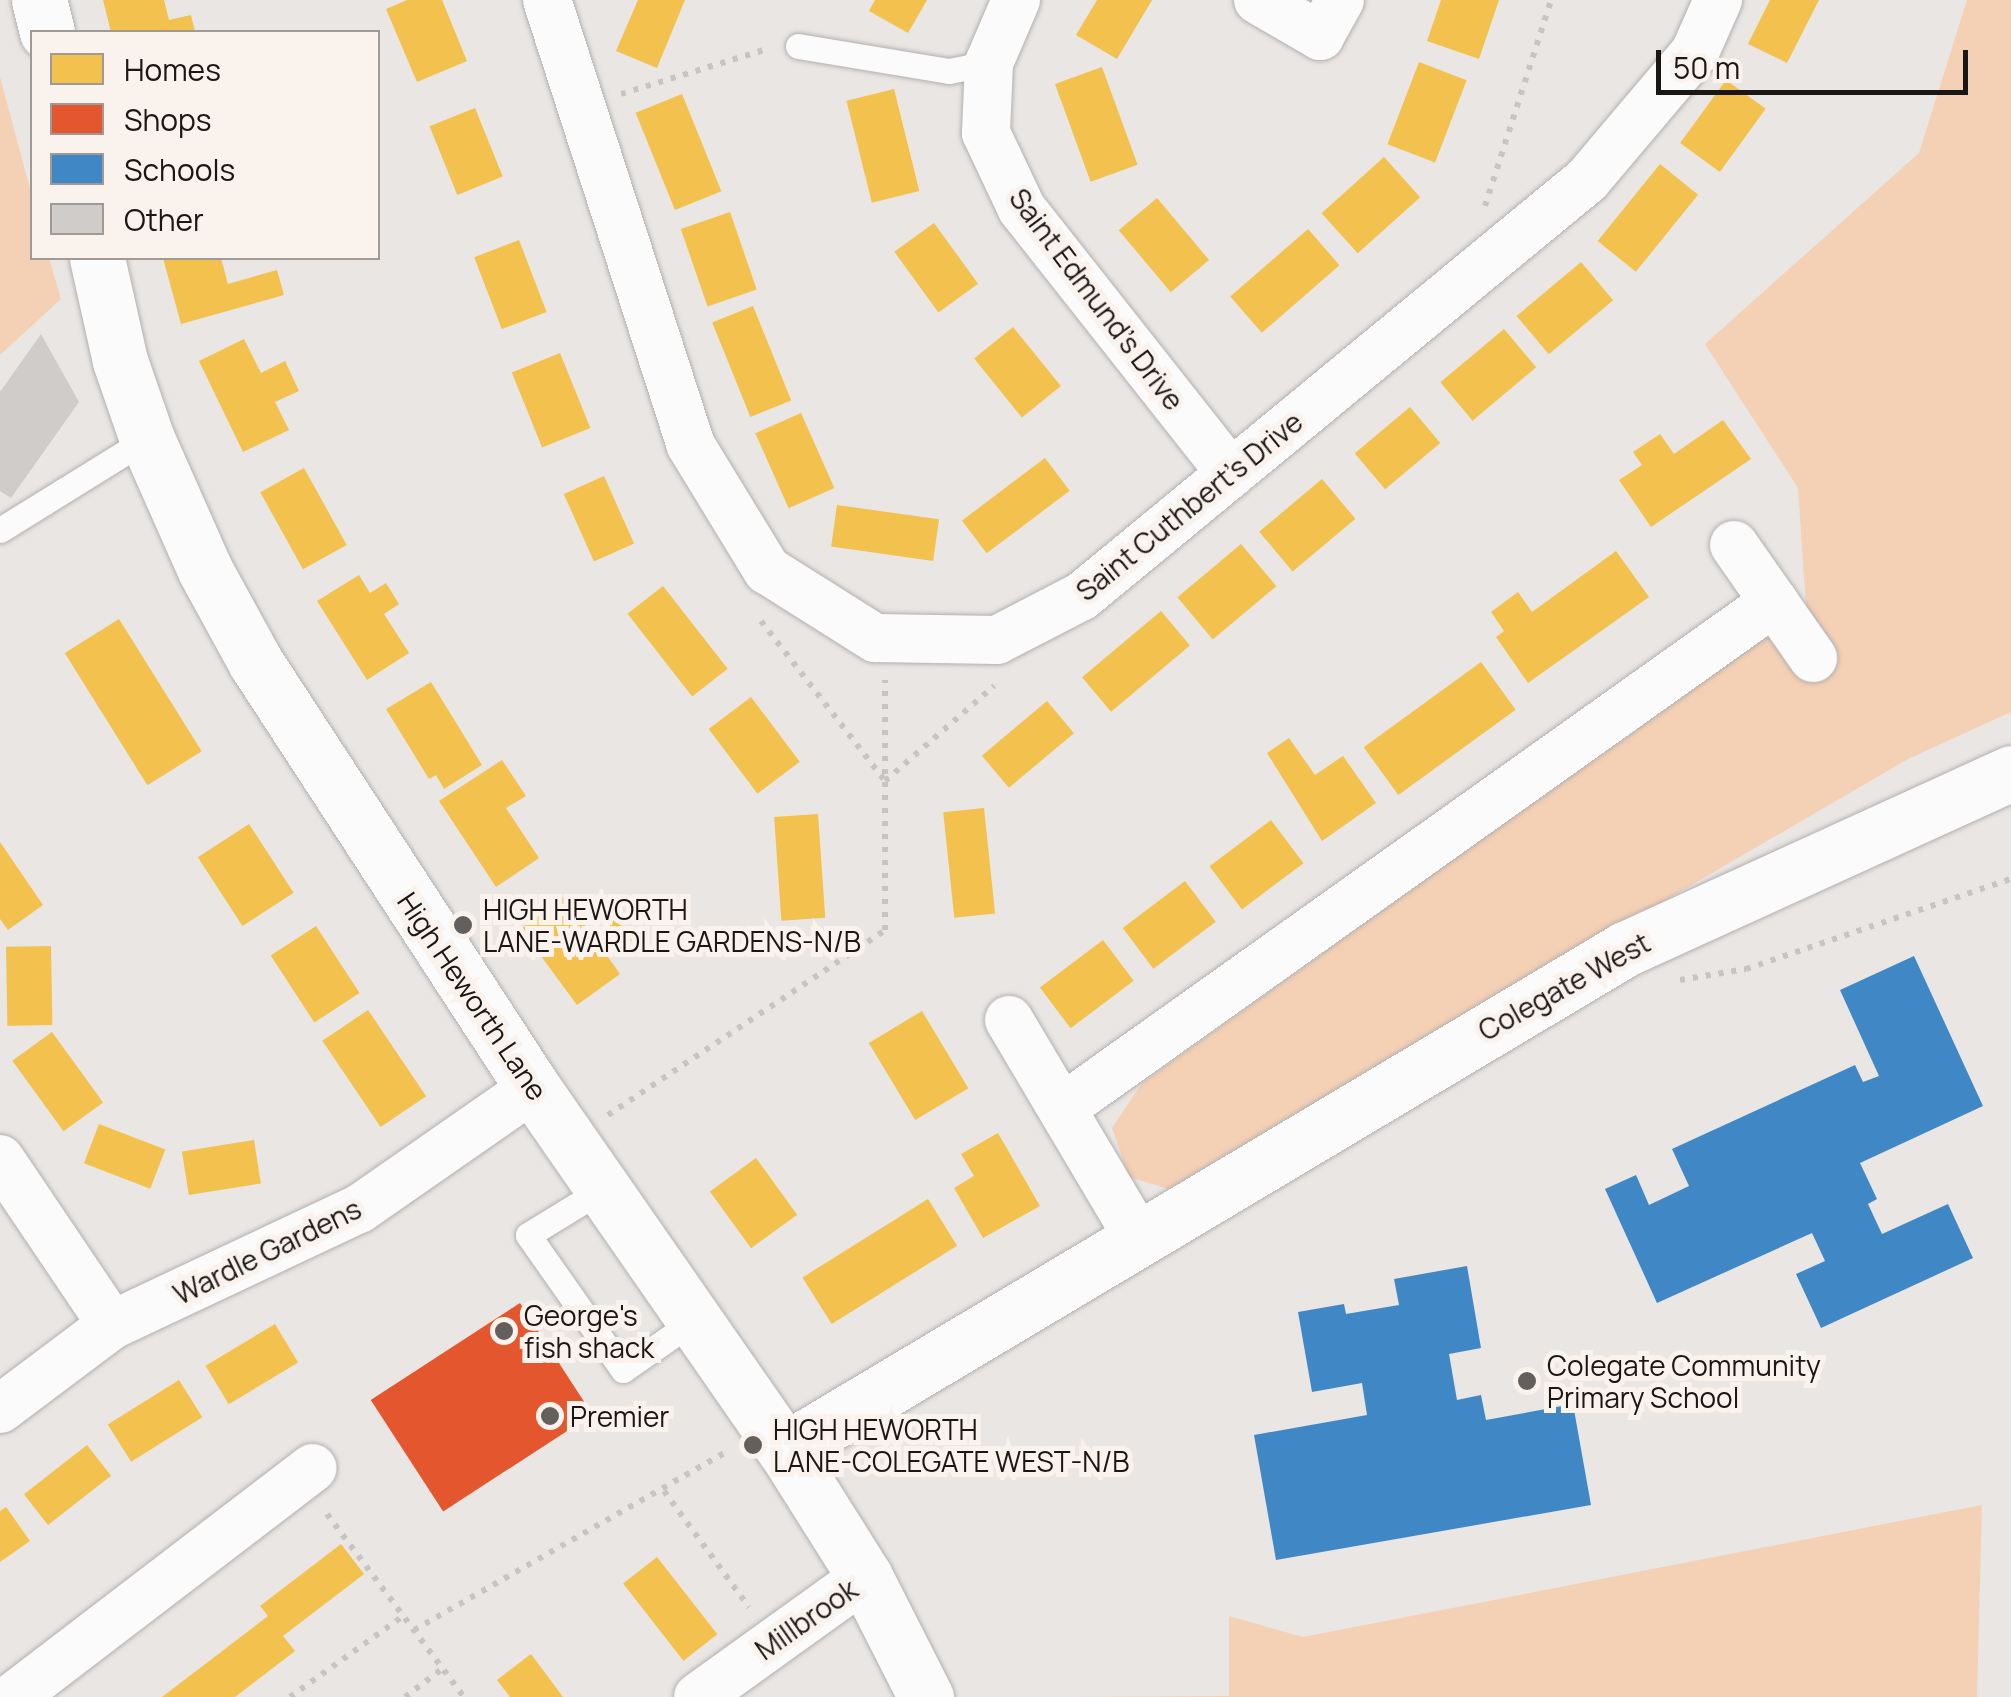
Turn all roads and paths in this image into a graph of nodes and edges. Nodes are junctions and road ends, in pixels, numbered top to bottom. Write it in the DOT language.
graph roads {
  1 [pos="39,0"];
  2 [pos="548,0"];
  3 [pos="1016,0"];
  4 [pos="1258,0"];
  5 [pos="1340,0"];
  6 [pos="1551,0"];
  7 [pos="1718,0"];
  8 [pos="46,30"];
  9 [pos="798,46"];
  10 [pos="988,62"];
  11 [pos="581,106"];
  12 [pos="1482,212"];
  13 [pos="97,260"];
  14 [pos="147,440"];
  15 [pos="1231,474"];
  16 [pos="0,530"];
  17 [pos="1734,545"];
  18 [pos="1774,602"];
  19 [pos="886,638"];
  20 [pos="1813,658"];
  21 [pos="2011,774"];
  22 [pos="2011,879"];
  23 [pos="1625,948"];
  24 [pos="1009,1020"];
  25 [pos="533,1088"];
  26 [pos="1065,1106"];
  27 [pos="569,1140"];
  28 [pos="0,1159"];
  29 [pos="604,1190"];
  30 [pos="1138,1236"];
  31 [pos="695,1320"];
  32 [pos="112,1325"];
  33 [pos="0,1410"];
  34 [pos="776,1438"];
  35 [pos="306,1473"];
  36 [pos="664,1491"];
  37 [pos="865,1577"];
  38 [pos="403,1616"];
  39 [pos="414,1630"];
  40 [pos="773,1641"];
  41 [pos="442,1669"];
  42 [pos="13,1697"];
  43 [pos="290,1697"];
  44 [pos="404,1697"];
  45 [pos="464,1697"];
  46 [pos="698,1697"];
  47 [pos="926,1697"];
  1 -- 8 [label="street"];
  2 -- 11 [label="street, Saint Cuthbert's Drive"];
  3 -- 10 [label="street, Saint Edmund's Drive"];
  4 -- 5 [label="street"];
  6 -- 12 [label="path"];
  7 -- 15 [label="street, Saint Cuthbert's Drive"];
  9 -- 10 [label="lane"];
  9 -- 11 [label="path"];
  10 -- 15 [label="street, Saint Edmund's Drive"];
  11 -- 19 [label="street, Saint Cuthbert's Drive"];
  13 -- 14 [label="street, High Heworth Lane"];
  14 -- 16 [label="lane"];
  14 -- 25 [label="street, High Heworth Lane"];
  15 -- 19 [label="street, Saint Cuthbert's Drive"];
  17 -- 18 [label="street"];
  18 -- 20 [label="street"];
  18 -- 26 [label="street"];
  19 -- 27 [label="path"];
  21 -- 23 [label="street, Colegate West"];
  22 -- 23 [label="path"];
  23 -- 30 [label="street, Colegate West"];
  24 -- 26 [label="street"];
  25 -- 27 [label="street, High Heworth Lane"];
  25 -- 32 [label="street, Wardle Gardens"];
  26 -- 30 [label="street"];
  27 -- 29 [label="street, High Heworth Lane"];
  28 -- 32 [label="street"];
  29 -- 31 [label="street, High Heworth Lane"];
  29 -- 31 [label="lane"];
  30 -- 34 [label="street, Colegate West"];
  31 -- 34 [label="street, High Heworth Lane"];
  32 -- 33 [label="street, Wardle Gardens"];
  34 -- 36 [label="path"];
  34 -- 37 [label="street, High Heworth Lane"];
  35 -- 38 [label="path"];
  35 -- 42 [label="street"];
  36 -- 39 [label="path"];
  36 -- 40 [label="path"];
  37 -- 40 [label="street, Millbrook"];
  37 -- 47 [label="street, High Heworth Lane"];
  38 -- 39 [label="path"];
  38 -- 43 [label="path"];
  39 -- 41 [label="path"];
  40 -- 46 [label="street, Millbrook"];
  41 -- 44 [label="path"];
  41 -- 45 [label="path"];
}
